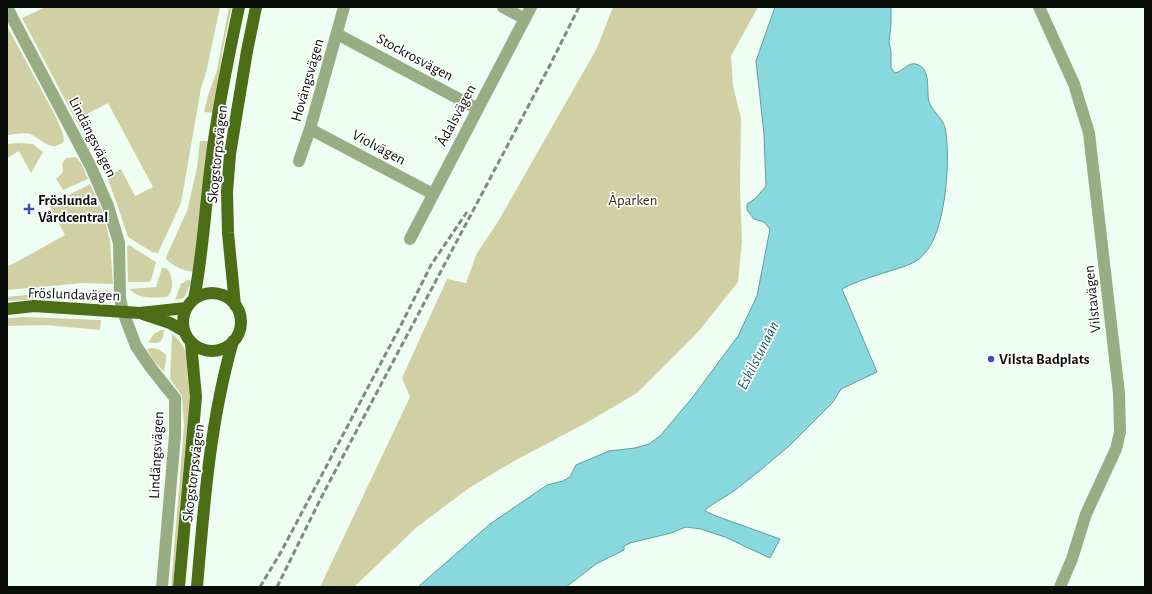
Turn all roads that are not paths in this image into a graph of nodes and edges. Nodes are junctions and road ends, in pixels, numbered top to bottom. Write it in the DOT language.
graph roads {
  1 [pos="7,7"];
  2 [pos="239,7"];
  3 [pos="256,7"];
  4 [pos="344,7"];
  5 [pos="503,7"];
  6 [pos="531,7"];
  7 [pos="1039,7"];
  8 [pos="525,19"];
  9 [pos="336,34"];
  10 [pos="478,109"];
  11 [pos="310,129"];
  12 [pos="299,161"];
  13 [pos="433,194"];
  14 [pos="410,239"];
  15 [pos="190,303"];
  16 [pos="235,304"];
  17 [pos="7,309"];
  18 [pos="123,312"];
  19 [pos="140,313"];
  20 [pos="184,331"];
  21 [pos="233,341"];
  22 [pos="191,343"];
  23 [pos="162,587"];
  24 [pos="179,587"];
  25 [pos="197,587"];
  26 [pos="1060,587"];
  1 -- 18 [label="street, Lindängsvägen"];
  2 -- 15 [label="main road, Skogstorpsvägen"];
  3 -- 16 [label="main road, Skogstorpsvägen"];
  4 -- 9 [label="street, Hovängsvägen"];
  5 -- 8 [label="street"];
  6 -- 8 [label="street, Ådalsvägen"];
  7 -- 26 [label="street, Vilstavägen"];
  8 -- 10 [label="street, Ådalsvägen"];
  9 -- 10 [label="street, Stockrosvägen"];
  9 -- 11 [label="street, Hovängsvägen"];
  10 -- 13 [label="street, Ådalsvägen"];
  11 -- 12 [label="street, Hovängsvägen"];
  11 -- 13 [label="street, Violvägen"];
  13 -- 14 [label="street, Ådalsvägen"];
  15 -- 16 [label="main road"];
  15 -- 19 [label="main road, Fröslundavägen"];
  15 -- 20 [label="main road"];
  16 -- 21 [label="main road"];
  17 -- 18 [label="main road, Fröslundavägen"];
  18 -- 19 [label="main road, Fröslundavägen"];
  18 -- 23 [label="street, Lindängsvägen"];
  19 -- 20 [label="main road, Fröslundavägen"];
  20 -- 22 [label="main road"];
  21 -- 22 [label="main road"];
  21 -- 25 [label="main road, Skogstorpsvägen"];
  22 -- 24 [label="main road, Skogstorpsvägen"];
}
